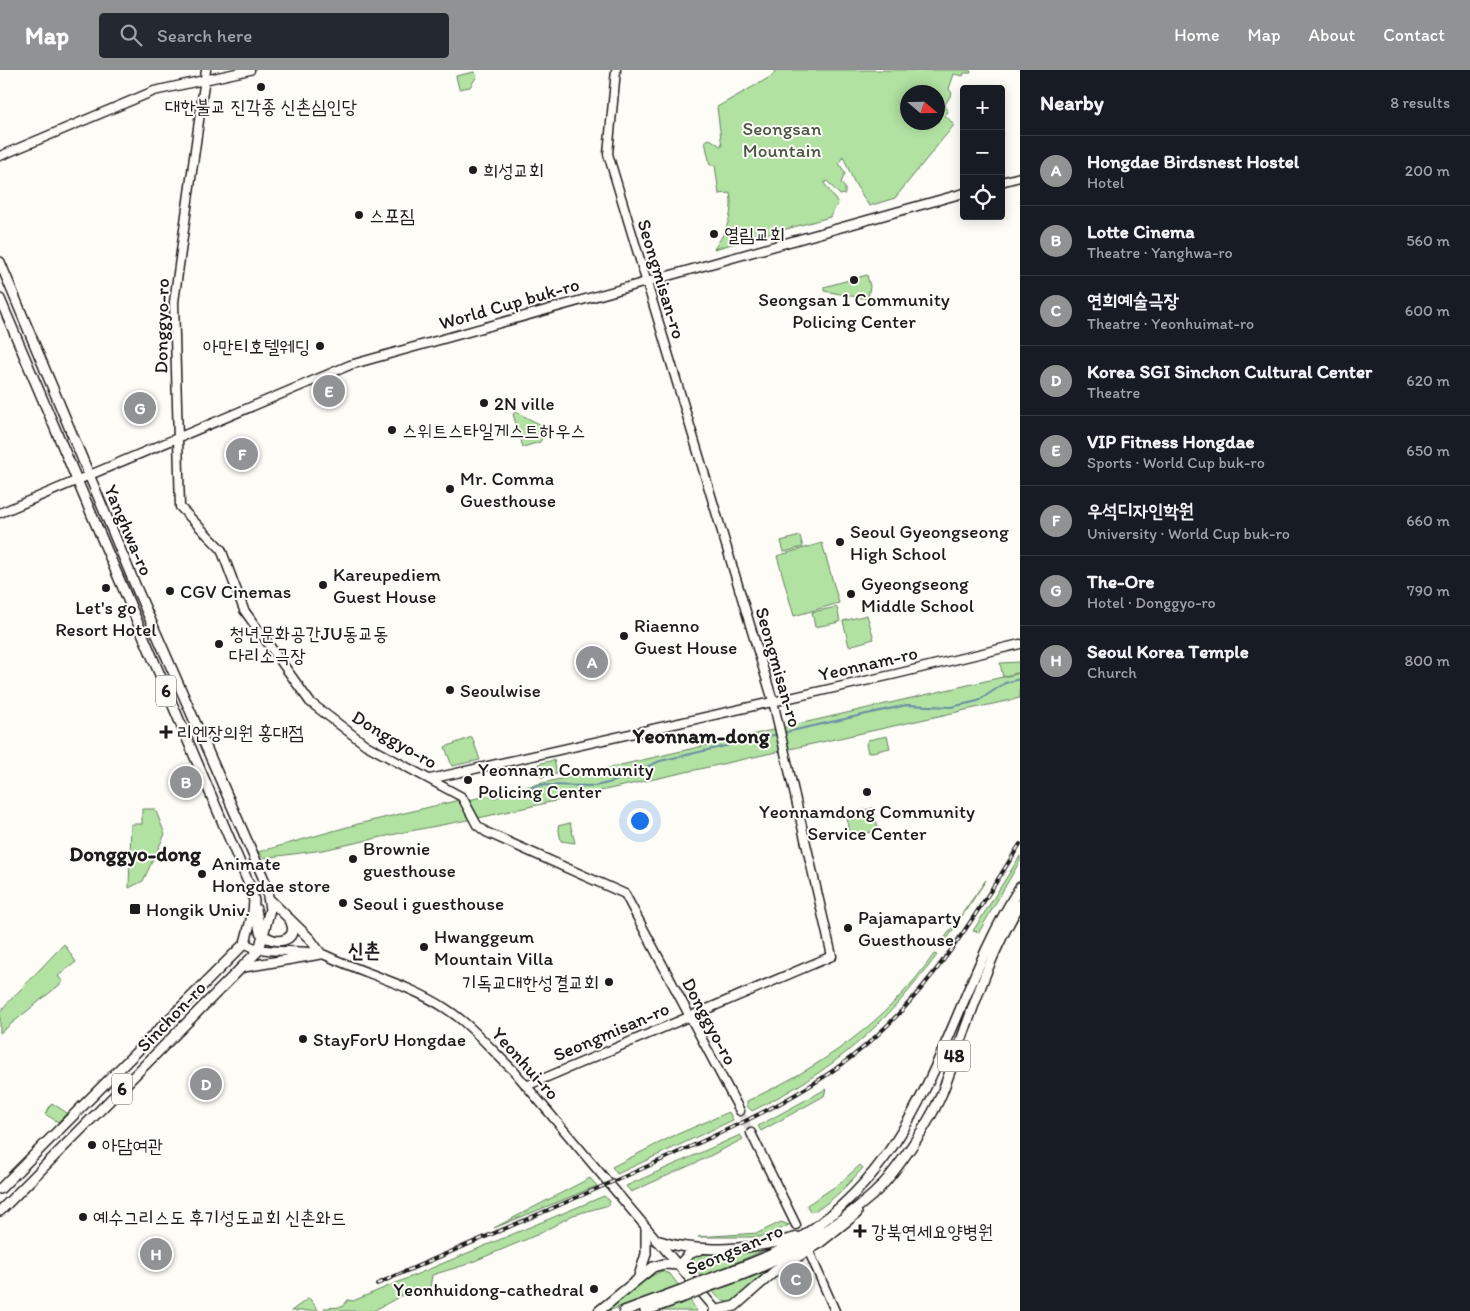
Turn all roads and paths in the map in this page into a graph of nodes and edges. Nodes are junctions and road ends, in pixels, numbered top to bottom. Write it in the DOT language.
graph roads {
  1 [pos="206,70"];
  2 [pos="250,70"];
  3 [pos="616,70"];
  4 [pos="204,80"];
  5 [pos="0,156"];
  6 [pos="1020,177"];
  7 [pos="1005,181"];
  8 [pos="960,194"];
  9 [pos="0,262"];
  10 [pos="646,282"];
  11 [pos="0,299"];
  12 [pos="177,437"];
  13 [pos="89,475"];
  14 [pos="77,481"];
  15 [pos="0,514"];
  16 [pos="1020,644"];
  17 [pos="773,701"];
  18 [pos="430,779"];
  19 [pos="1020,887"];
  20 [pos="270,900"];
  21 [pos="254,902"];
  22 [pos="1020,904"];
  23 [pos="289,920"];
  24 [pos="263,936"];
  25 [pos="244,943"];
  26 [pos="259,950"];
  27 [pos="321,954"];
  28 [pos="244,967"];
  29 [pos="688,1015"];
  30 [pos="526,1086"];
  31 [pos="740,1111"];
  32 [pos="751,1134"];
  33 [pos="0,1189"];
  34 [pos="870,1198"];
  35 [pos="0,1211"];
  36 [pos="796,1225"];
  37 [pos="646,1228"];
  38 [pos="805,1234"];
  39 [pos="656,1240"];
  40 [pos="708,1248"];
  41 [pos="810,1254"];
  42 [pos="679,1265"];
  43 [pos="634,1282"];
  44 [pos="705,1284"];
  45 [pos="752,1291"];
  46 [pos="684,1293"];
  47 [pos="599,1311"];
  48 [pos="624,1311"];
  49 [pos="645,1311"];
  50 [pos="715,1311"];
  51 [pos="742,1311"];
  52 [pos="835,1311"];
  1 -- 4 [label="street, Donggyo-ro"];
  2 -- 4 [label="street"];
  3 -- 10 [label="street, Seongmisan-ro"];
  4 -- 5 [label="street"];
  4 -- 12 [label="street, Donggyo-ro"];
  6 -- 7 [label="street"];
  8 -- 10 [label="street, World Cup buk-ro"];
  9 -- 13 [label="main road, Yanghwa-ro / 6"];
  10 -- 12 [label="street, World Cup buk-ro"];
  10 -- 17 [label="street, Seongmisan-ro"];
  11 -- 14 [label="main road, Yanghwa-ro / 6"];
  12 -- 13 [label="street, World Cup buk-ro"];
  12 -- 18 [label="street, Donggyo-ro"];
  13 -- 14 [label="street, World Cup buk-ro"];
  13 -- 20 [label="main road, Yanghwa-ro / 6"];
  14 -- 15 [label="street, World Cup buk-ro"];
  14 -- 21 [label="main road, Yanghwa-ro / 6"];
  16 -- 17 [label="street, Yeonnam-ro"];
  17 -- 18 [label="street, Yeonnam-ro"];
  17 -- 29 [label="street, Seongmisan-ro"];
  18 -- 29 [label="street, Donggyo-ro"];
  19 -- 38 [label="main road, Seongsan-ro / 48"];
  20 -- 23 [label="main road"];
  20 -- 24 [label="main road, Yanghwa-ro / 6"];
  21 -- 24 [label="main road, Yanghwa-ro"];
  21 -- 25 [label="main road"];
  22 -- 34 [label="main road, Seongsan-ro / 48"];
  23 -- 24 [label="main road"];
  23 -- 27 [label="main road"];
  24 -- 26 [label="main road, Yanghwa-ro / 6"];
  25 -- 26 [label="street, Yeonhui-ro"];
  25 -- 33 [label="main road, Sinchon-ro / 6"];
  26 -- 27 [label="street, Yeonhui-ro"];
  26 -- 28 [label="main road, Sinchon-ro / 6"];
  27 -- 28 [label="main road"];
  27 -- 30 [label="street, Yeonhui-ro"];
  28 -- 35 [label="main road, Sinchon-ro / 6"];
  29 -- 30 [label="street, Seongmisan-ro"];
  29 -- 31 [label="street, Donggyo-ro"];
  30 -- 37 [label="street, Yeonhui-ro"];
  32 -- 36 [label="street"];
  34 -- 44 [label="main road, Seongsan-ro / 48"];
  34 -- 45 [label="main road"];
  37 -- 39 [label="street, Yeonhui-ro"];
  37 -- 43 [label="main road"];
  38 -- 40 [label="main road"];
  38 -- 44 [label="main road, Seongsan-ro / 48"];
  39 -- 40 [label="main road"];
  39 -- 42 [label="street, Yeonhui-ro"];
  40 -- 42 [label="main road"];
  41 -- 52 [label="street"];
  42 -- 43 [label="main road"];
  42 -- 50 [label="street, Yeonhui-ro"];
  43 -- 47 [label="main road"];
  44 -- 46 [label="main road, Seongsan-ro / 48, bridge"];
  45 -- 50 [label="main road"];
  45 -- 51 [label="main road"];
  46 -- 48 [label="main road, Seongsan-ro / 48"];
  46 -- 49 [label="main road, Seongsan-ro / 48"];
}
